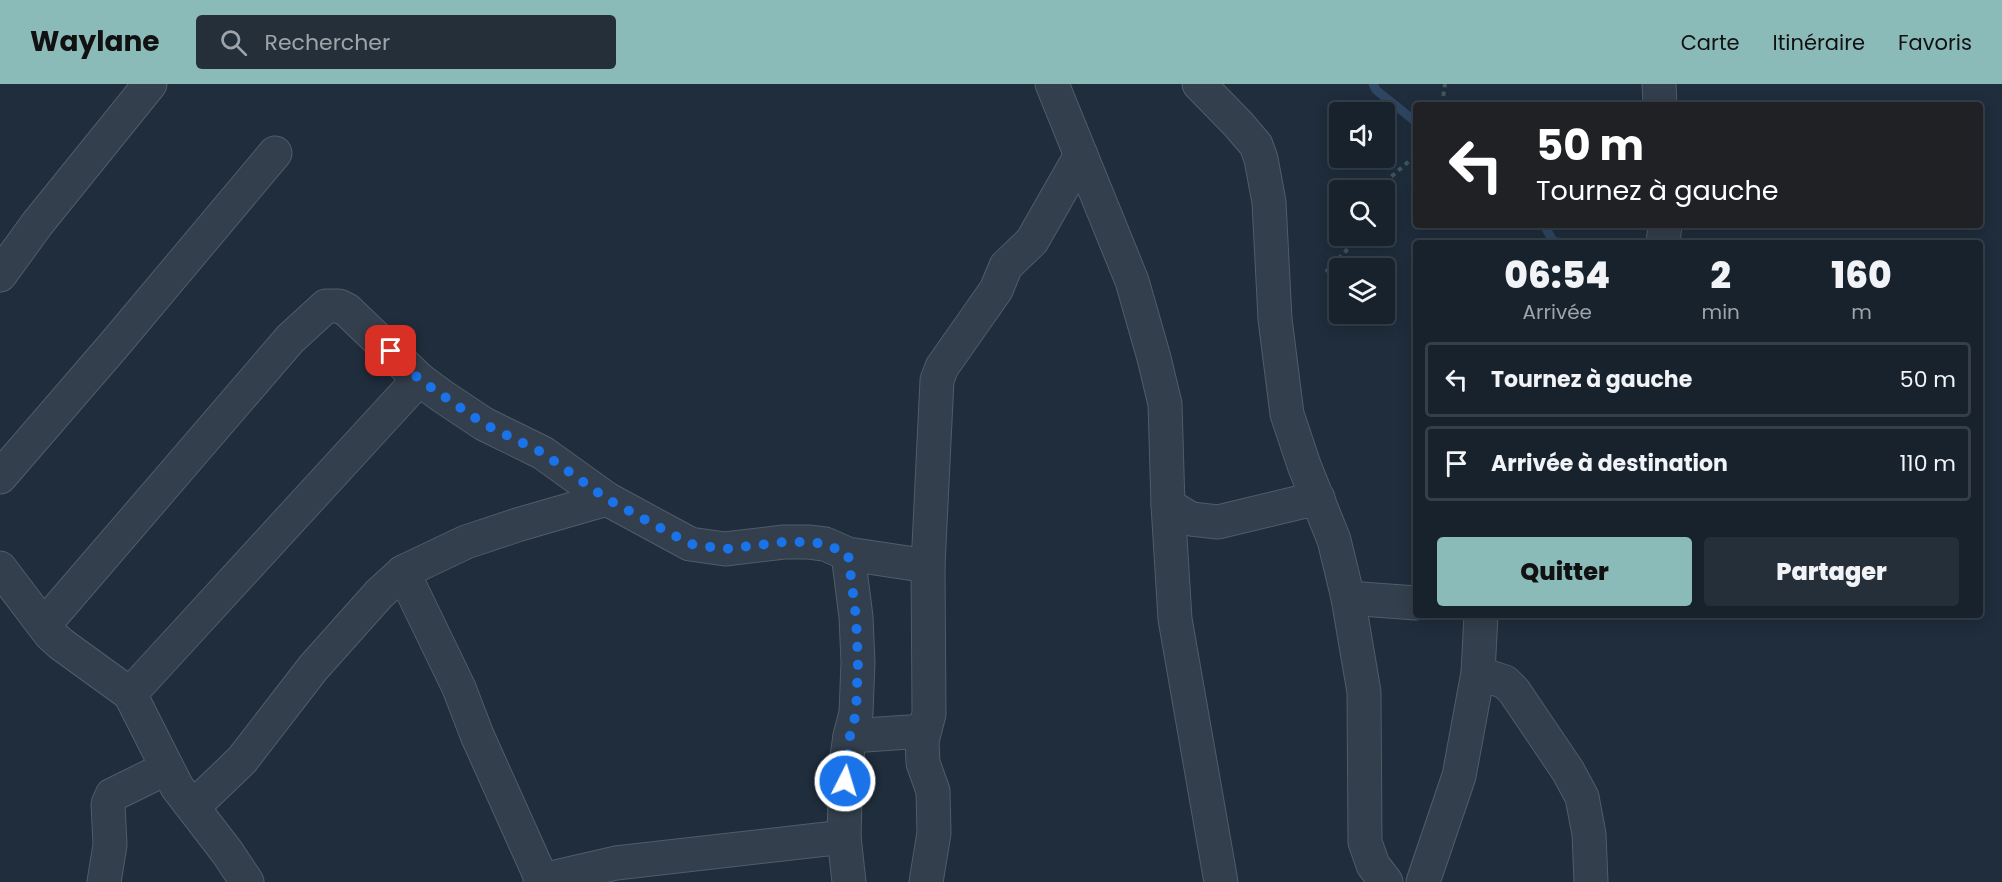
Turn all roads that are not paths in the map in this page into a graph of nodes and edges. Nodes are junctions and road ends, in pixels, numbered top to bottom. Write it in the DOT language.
graph roads {
  1 [pos="150,84"];
  2 [pos="1052,84"];
  3 [pos="1199,84"];
  4 [pos="1659,84"];
  5 [pos="1660,102"];
  6 [pos="275,153"];
  7 [pos="1081,155"];
  8 [pos="0,275"];
  9 [pos="419,379"];
  10 [pos="0,477"];
  11 [pos="1318,498"];
  12 [pos="607,499"];
  13 [pos="1168,504"];
  14 [pos="848,554"];
  15 [pos="928,566"];
  16 [pos="403,572"];
  17 [pos="3,578"];
  18 [pos="1348,598"];
  19 [pos="1413,603"];
  20 [pos="1480,618"];
  21 [pos="44,625"];
  22 [pos="1478,673"];
  23 [pos="130,694"];
  24 [pos="924,731"];
  25 [pos="850,736"];
  26 [pos="167,768"];
  27 [pos="193,807"];
  28 [pos="844,837"];
  29 [pos="541,881"];
  30 [pos="104,882"];
  31 [pos="247,882"];
  32 [pos="849,882"];
  33 [pos="926,882"];
  34 [pos="1221,882"];
  35 [pos="1386,882"];
  36 [pos="1423,882"];
  37 [pos="1591,882"];
  1 -- 8 [label="street"];
  2 -- 7 [label="street"];
  3 -- 11 [label="street"];
  4 -- 5 [label="street"];
  6 -- 10 [label="street"];
  7 -- 13 [label="street"];
  7 -- 15 [label="street"];
  9 -- 12 [label="street"];
  9 -- 21 [label="street"];
  9 -- 23 [label="street"];
  11 -- 13 [label="street"];
  11 -- 18 [label="street"];
  12 -- 14 [label="street"];
  12 -- 16 [label="street"];
  13 -- 34 [label="street"];
  14 -- 15 [label="street"];
  14 -- 25 [label="street"];
  15 -- 24 [label="street"];
  16 -- 27 [label="street"];
  16 -- 29 [label="street"];
  17 -- 21 [label="street"];
  18 -- 19 [label="street"];
  18 -- 35 [label="street"];
  20 -- 22 [label="street"];
  21 -- 23 [label="street"];
  22 -- 36 [label="street"];
  22 -- 37 [label="street"];
  23 -- 26 [label="street"];
  24 -- 25 [label="street"];
  24 -- 33 [label="street"];
  25 -- 28 [label="street"];
  26 -- 27 [label="street"];
  26 -- 30 [label="street"];
  27 -- 31 [label="street"];
  28 -- 29 [label="street"];
  28 -- 32 [label="street"];
}
